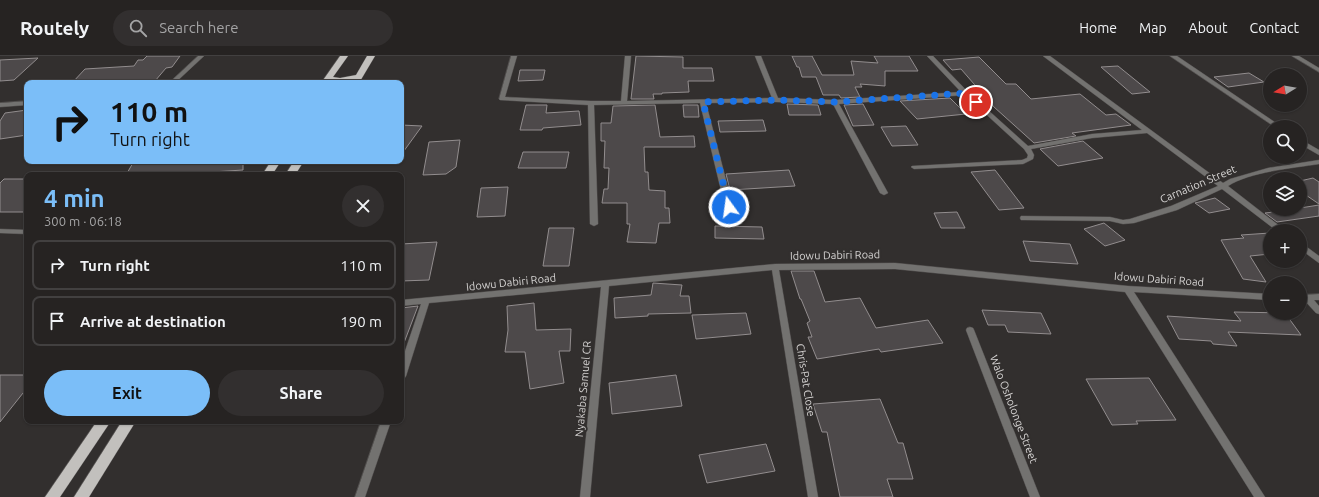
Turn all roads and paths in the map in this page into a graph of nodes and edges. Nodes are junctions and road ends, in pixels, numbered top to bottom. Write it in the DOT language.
graph roads {
  1 [pos="201,56"];
  2 [pos="344,56"];
  3 [pos="371,56"];
  4 [pos="514,56"];
  5 [pos="628,56"];
  6 [pos="758,56"];
  7 [pos="930,56"];
  8 [pos="1046,56"];
  9 [pos="1173,56"];
  10 [pos="1295,56"];
  11 [pos="1319,70"];
  12 [pos="175,80"];
  13 [pos="326,80"];
  14 [pos="357,80"];
  15 [pos="966,93"];
  16 [pos="776,100"];
  17 [pos="624,102"];
  18 [pos="703,102"];
  19 [pos="835,102"];
  20 [pos="24,103"];
  21 [pos="591,103"];
  22 [pos="0,105"];
  23 [pos="1269,120"];
  24 [pos="1148,131"];
  25 [pos="1307,145"];
  26 [pos="1027,148"];
  27 [pos="1319,153"];
  28 [pos="1319,162"];
  29 [pos="914,167"];
  30 [pos="1223,186"];
  31 [pos="884,193"];
  32 [pos="729,207"];
  33 [pos="1024,218"];
  34 [pos="594,224"];
  35 [pos="1273,224"];
  36 [pos="0,231"];
  37 [pos="24,232"];
  38 [pos="1307,251"];
  39 [pos="1319,260"];
  40 [pos="775,267"];
  41 [pos="605,283"];
  42 [pos="1128,289"];
  43 [pos="1263,297"];
  44 [pos="1319,297"];
  45 [pos="1307,299"];
  46 [pos="426,301"];
  47 [pos="1307,301"];
  48 [pos="404,303"];
  49 [pos="1319,311"];
  50 [pos="970,330"];
  51 [pos="404,367"];
  52 [pos="102,424"];
  53 [pos="127,424"];
  54 [pos="385,424"];
  55 [pos="52,497"];
  56 [pos="81,497"];
  57 [pos="360,497"];
  58 [pos="585,497"];
  59 [pos="813,497"];
  60 [pos="1035,497"];
  61 [pos="1260,497"];
  1 -- 12 [label="street"];
  2 -- 13 [label="highway"];
  3 -- 14 [label="highway"];
  4 -- 21 [label="street"];
  5 -- 17 [label="street"];
  6 -- 16 [label="street"];
  7 -- 15 [label="street"];
  8 -- 24 [label="street"];
  9 -- 23 [label="street"];
  10 -- 11 [label="street"];
  13 -- 14 [label="highway"];
  15 -- 19 [label="street"];
  15 -- 26 [label="street"];
  16 -- 18 [label="street"];
  16 -- 19 [label="street"];
  17 -- 18 [label="street"];
  17 -- 21 [label="street"];
  18 -- 32 [label="street"];
  19 -- 31 [label="street"];
  20 -- 22 [label="street"];
  21 -- 34 [label="street"];
  24 -- 26 [label="street"];
  24 -- 30 [label="street"];
  25 -- 27 [label="street"];
  26 -- 29 [label="street"];
  28 -- 30 [label="street, Carnation Street"];
  30 -- 33 [label="street, Carnation Street"];
  30 -- 35 [label="street"];
  36 -- 37 [label="street"];
  38 -- 39 [label="street"];
  40 -- 41 [label="street, Idowu Dabiri Road"];
  40 -- 42 [label="street, Idowu Dabiri Road"];
  40 -- 59 [label="street, Chris-Pat Close"];
  41 -- 46 [label="street, Idowu Dabiri Road"];
  41 -- 58 [label="street, Nyakaba Samuel CR"];
  42 -- 43 [label="street, Idowu Dabiri Road"];
  42 -- 61 [label="street"];
  44 -- 45 [label="street"];
  46 -- 48 [label="street, Idowu Dabiri Road"];
  46 -- 51 [label="street"];
  47 -- 49 [label="street"];
  50 -- 60 [label="street, Walo Osholonge Street"];
  52 -- 55 [label="highway"];
  53 -- 56 [label="highway"];
  54 -- 57 [label="street"];
}
